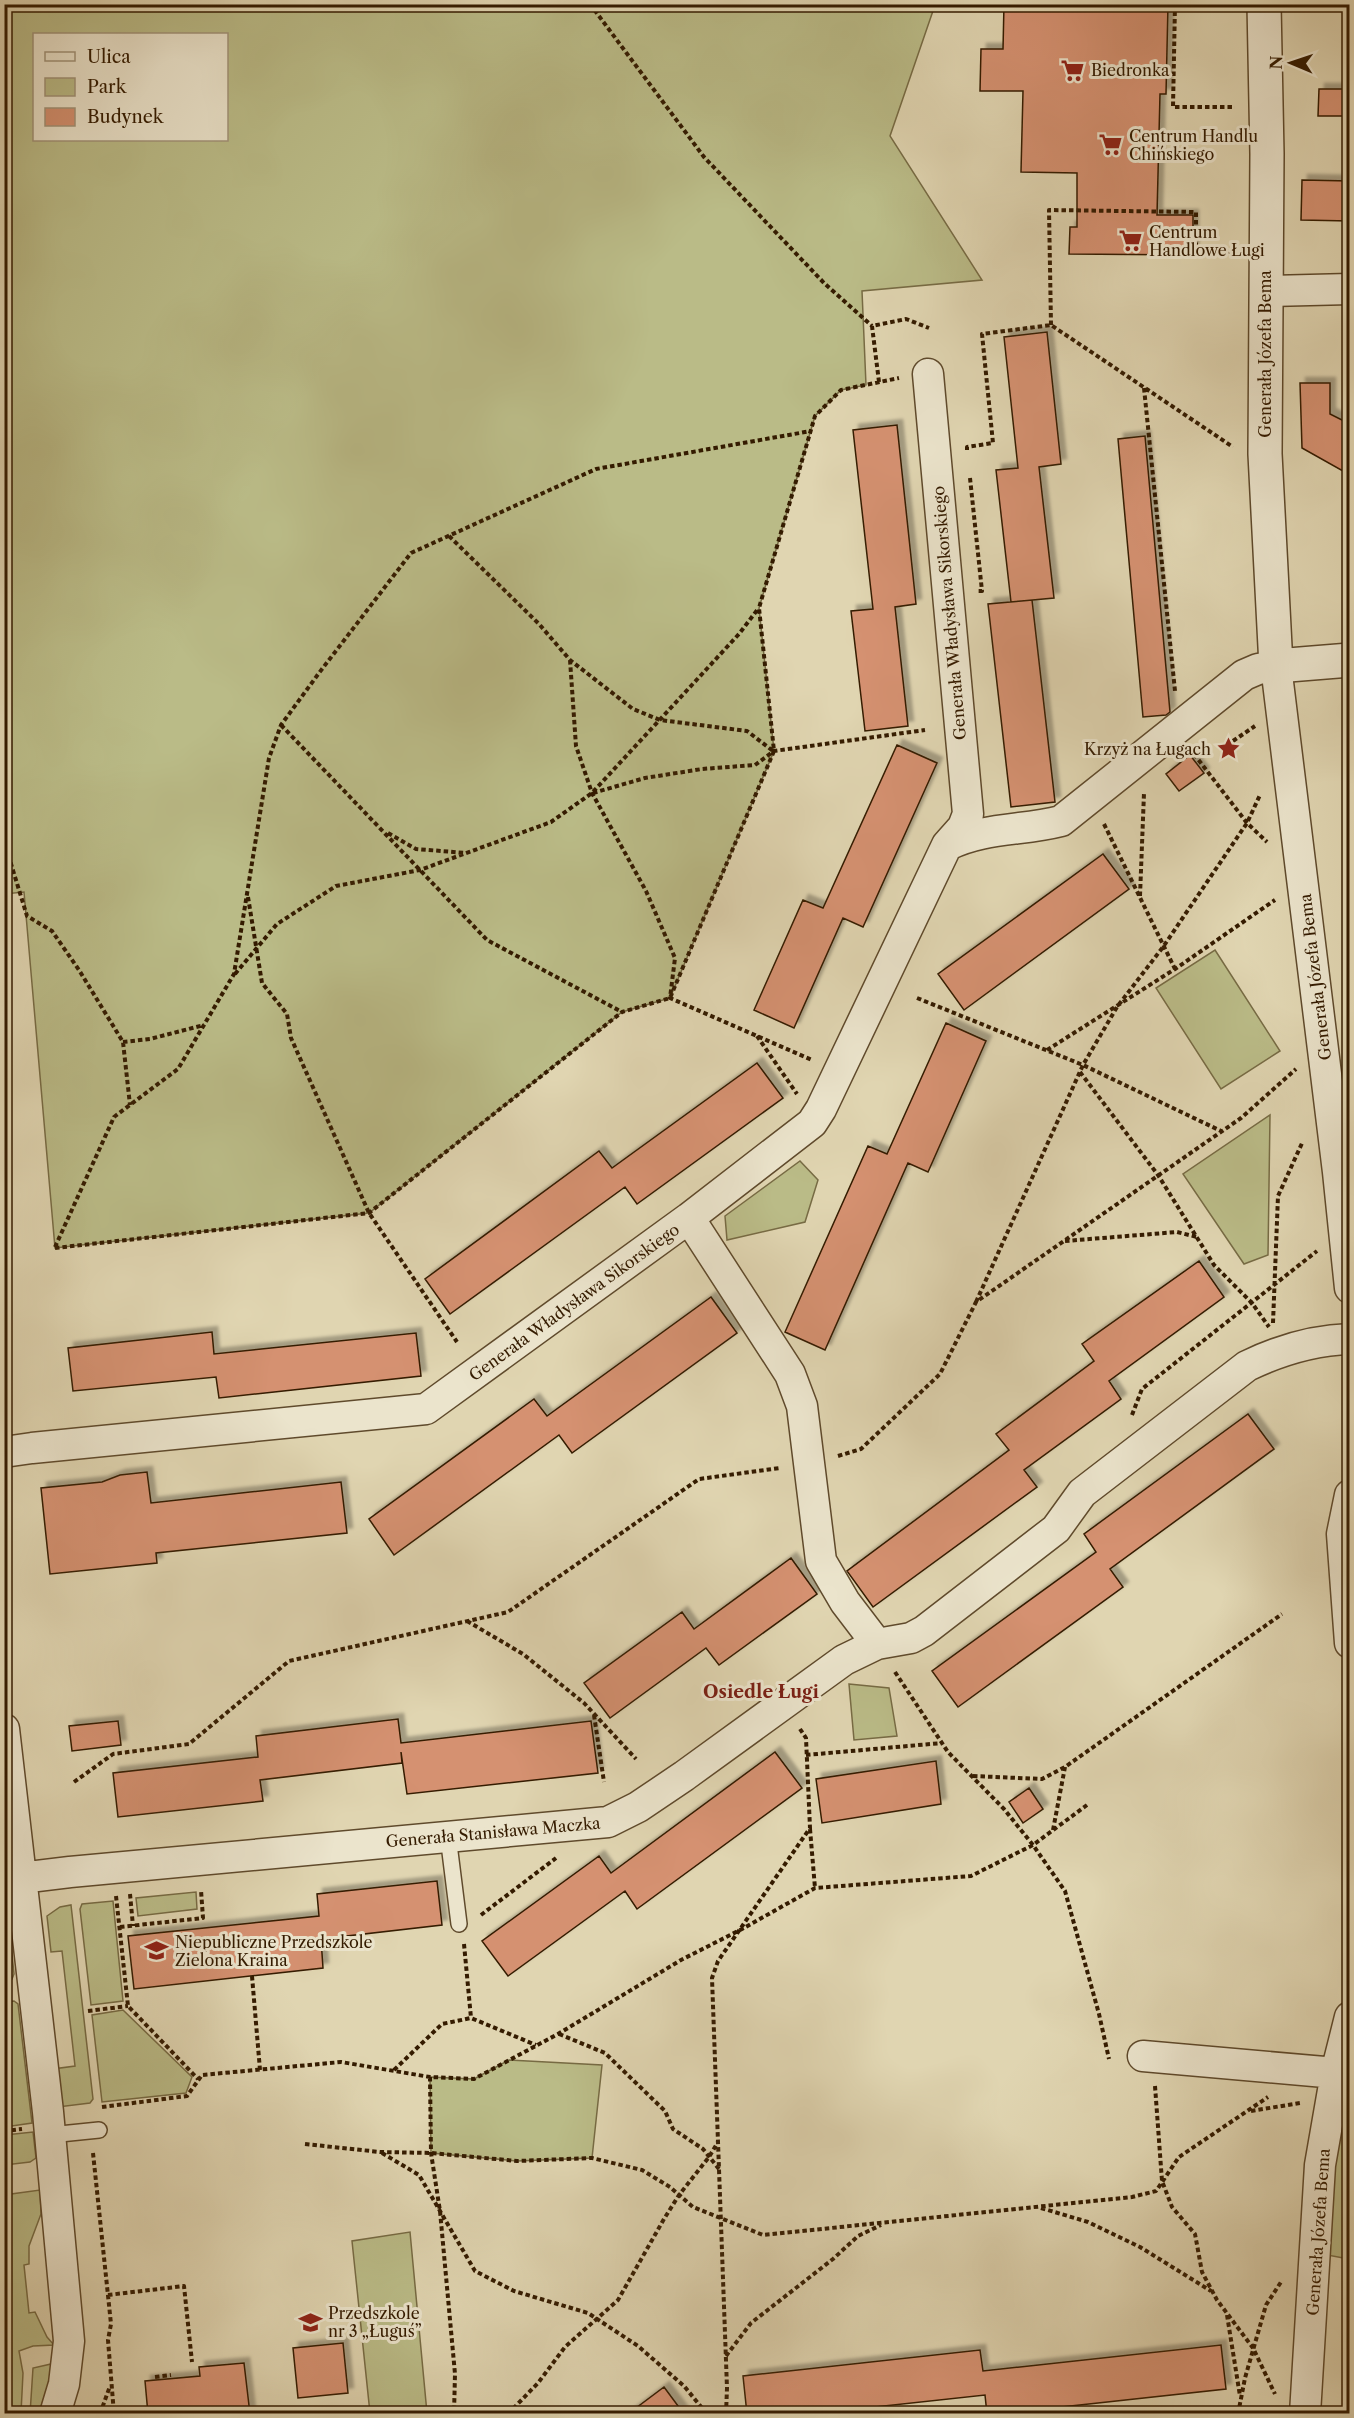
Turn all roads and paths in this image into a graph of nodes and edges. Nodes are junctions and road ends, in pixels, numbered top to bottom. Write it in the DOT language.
graph roads {
  1 [pos="590,4"];
  2 [pos="1175,4"];
  3 [pos="1264,4"];
  4 [pos="1266,108"];
  5 [pos="1245,252"];
  6 [pos="1350,289"];
  7 [pos="1266,291"];
  8 [pos="1051,325"];
  9 [pos="872,326"];
  10 [pos="929,328"];
  11 [pos="928,374"];
  12 [pos="879,382"];
  13 [pos="1144,387"];
  14 [pos="811,431"];
  15 [pos="1265,454"];
  16 [pos="968,458"];
  17 [pos="969,469"];
  18 [pos="449,536"];
  19 [pos="967,592"];
  20 [pos="759,608"];
  21 [pos="570,660"];
  22 [pos="1350,660"];
  23 [pos="1276,666"];
  24 [pos="660,720"];
  25 [pos="1259,723"];
  26 [pos="281,725"];
  27 [pos="925,730"];
  28 [pos="1183,737"];
  29 [pos="1233,741"];
  30 [pos="774,751"];
  31 [pos="1264,787"];
  32 [pos="1144,792"];
  33 [pos="592,793"];
  34 [pos="1100,815"];
  35 [pos="1247,823"];
  36 [pos="382,830"];
  37 [pos="4,842"];
  38 [pos="1268,843"];
  39 [pos="946,845"];
  40 [pos="468,853"];
  41 [pos="420,870"];
  42 [pos="248,893"];
  43 [pos="1140,898"];
  44 [pos="1276,899"];
  45 [pos="1163,947"];
  46 [pos="255,948"];
  47 [pos="1175,969"];
  48 [pos="234,974"];
  49 [pos="670,998"];
  50 [pos="917,998"];
  51 [pos="1117,1007"];
  52 [pos="622,1012"];
  53 [pos="204,1025"];
  54 [pos="756,1036"];
  55 [pos="123,1042"];
  56 [pos="1047,1050"];
  57 [pos="812,1060"];
  58 [pos="1083,1065"];
  59 [pos="1299,1066"];
  60 [pos="1080,1072"];
  61 [pos="797,1094"];
  62 [pos="130,1105"];
  63 [pos="1221,1131"];
  64 [pos="1307,1131"];
  65 [pos="1158,1175"];
  66 [pos="369,1213"];
  67 [pos="689,1218"];
  68 [pos="1197,1237"];
  69 [pos="1064,1241"];
  70 [pos="1323,1245"];
  71 [pos="1275,1284"];
  72 [pos="1350,1288"];
  73 [pos="976,1302"];
  74 [pos="1252,1303"];
  75 [pos="1350,1339"];
  76 [pos="457,1342"];
  77 [pos="1125,1421"];
  78 [pos="4,1452"];
  79 [pos="808,1464"];
  80 [pos="1350,1495"];
  81 [pos="1282,1614"];
  82 [pos="467,1621"];
  83 [pos="1350,1643"];
  84 [pos="877,1644"];
  85 [pos="784,1703"];
  86 [pos="594,1714"];
  87 [pos="4,1729"];
  88 [pos="942,1743"];
  89 [pos="806,1755"];
  90 [pos="636,1759"];
  91 [pos="1065,1767"];
  92 [pos="972,1776"];
  93 [pos="74,1782"];
  94 [pos="604,1782"];
  95 [pos="1087,1805"];
  96 [pos="810,1828"];
  97 [pos="1053,1831"];
  98 [pos="448,1836"];
  99 [pos="1033,1845"];
  100 [pos="13,1879"];
  101 [pos="201,1886"];
  102 [pos="815,1888"];
  103 [pos="130,1894"];
  104 [pos="116,1895"];
  105 [pos="459,1924"];
  106 [pos="134,1926"];
  107 [pos="120,1928"];
  108 [pos="742,1929"];
  109 [pos="252,1976"];
  110 [pos="128,2006"];
  111 [pos="88,2011"];
  112 [pos="1349,2019"];
  113 [pos="558,2034"];
  114 [pos="536,2045"];
  115 [pos="1143,2056"];
  116 [pos="1109,2059"];
  117 [pos="260,2070"];
  118 [pos="394,2070"];
  119 [pos="1298,2070"];
  120 [pos="1336,2073"];
  121 [pos="430,2078"];
  122 [pos="198,2079"];
  123 [pos="1154,2084"];
  124 [pos="1307,2101"];
  125 [pos="1248,2111"];
  126 [pos="95,2131"];
  127 [pos="50,2135"];
  128 [pos="718,2142"];
  129 [pos="305,2144"];
  130 [pos="380,2152"];
  131 [pos="431,2153"];
  132 [pos="709,2157"];
  133 [pos="719,2170"];
  134 [pos="1162,2181"];
  135 [pos="679,2195"];
  136 [pos="1037,2207"];
  137 [pos="440,2211"];
  138 [pos="720,2218"];
  139 [pos="885,2223"];
  140 [pos="1284,2277"];
  141 [pos="1213,2291"];
  142 [pos="108,2295"];
  143 [pos="1226,2312"];
  144 [pos="596,2319"];
  145 [pos="1254,2348"];
  146 [pos="725,2357"];
  147 [pos="192,2362"];
  148 [pos="171,2375"];
  149 [pos="154,2377"];
  150 [pos="111,2382"];
  151 [pos="1240,2400"];
  152 [pos="1278,2400"];
  153 [pos="55,2414"];
  154 [pos="100,2414"];
  155 [pos="114,2414"];
  156 [pos="454,2414"];
  157 [pos="508,2414"];
  158 [pos="707,2414"];
  159 [pos="726,2414"];
  160 [pos="1238,2414"];
  161 [pos="1305,2414"];
  1 -- 9 [label="path"];
  2 -- 4 [label="path"];
  3 -- 4 [label="street, Generała Józefa Bema"];
  4 -- 7 [label="street, Generała Józefa Bema"];
  5 -- 8 [label="path"];
  6 -- 7 [label="street"];
  7 -- 15 [label="street, Generała Józefa Bema"];
  8 -- 13 [label="path"];
  8 -- 16 [label="path"];
  9 -- 10 [label="path"];
  9 -- 12 [label="path"];
  11 -- 12 [label="path"];
  11 -- 39 [label="street, Generała Władysława Sikorskiego"];
  12 -- 14 [label="path"];
  13 -- 15 [label="path"];
  13 -- 28 [label="path"];
  14 -- 18 [label="path"];
  14 -- 20 [label="path"];
  15 -- 23 [label="street, Generała Józefa Bema"];
  17 -- 19 [label="path"];
  18 -- 21 [label="path"];
  18 -- 26 [label="path"];
  20 -- 24 [label="path"];
  20 -- 30 [label="path"];
  21 -- 24 [label="path"];
  21 -- 33 [label="path"];
  22 -- 23 [label="street"];
  23 -- 28 [label="street"];
  23 -- 72 [label="street, Generała Józefa Bema"];
  24 -- 30 [label="path"];
  24 -- 33 [label="path"];
  25 -- 29 [label="path"];
  26 -- 36 [label="path"];
  26 -- 42 [label="path"];
  27 -- 30 [label="path"];
  28 -- 35 [label="path"];
  28 -- 39 [label="street"];
  30 -- 33 [label="path"];
  30 -- 49 [label="path"];
  31 -- 35 [label="path"];
  32 -- 43 [label="path"];
  33 -- 40 [label="path"];
  33 -- 49 [label="path"];
  34 -- 43 [label="path"];
  35 -- 38 [label="path"];
  35 -- 45 [label="path"];
  36 -- 40 [label="path"];
  36 -- 41 [label="path"];
  37 -- 55 [label="path"];
  39 -- 67 [label="street, Generała Władysława Sikorskiego"];
  40 -- 41 [label="path"];
  41 -- 46 [label="path"];
  41 -- 52 [label="path"];
  42 -- 46 [label="path"];
  42 -- 48 [label="path"];
  43 -- 45 [label="path"];
  44 -- 47 [label="path"];
  45 -- 47 [label="path"];
  45 -- 51 [label="path"];
  46 -- 48 [label="path"];
  46 -- 66 [label="path"];
  47 -- 51 [label="path"];
  48 -- 53 [label="path"];
  49 -- 52 [label="path"];
  49 -- 54 [label="path"];
  50 -- 56 [label="path"];
  51 -- 56 [label="path"];
  51 -- 58 [label="path"];
  52 -- 66 [label="path"];
  53 -- 55 [label="path"];
  53 -- 62 [label="path"];
  54 -- 57 [label="path"];
  54 -- 61 [label="path"];
  55 -- 62 [label="path"];
  56 -- 58 [label="path"];
  58 -- 60 [label="path"];
  58 -- 63 [label="path"];
  59 -- 63 [label="path"];
  60 -- 65 [label="path"];
  60 -- 73 [label="path"];
  62 -- 66 [label="path"];
  63 -- 65 [label="path"];
  64 -- 71 [label="path"];
  65 -- 68 [label="path"];
  65 -- 69 [label="path"];
  66 -- 76 [label="path"];
  67 -- 78 [label="street, Generała Władysława Sikorskiego"];
  67 -- 79 [label="street"];
  68 -- 69 [label="path"];
  68 -- 74 [label="path"];
  69 -- 73 [label="path"];
  70 -- 71 [label="path"];
  71 -- 74 [label="path"];
  71 -- 74 [label="path"];
  73 -- 79 [label="path"];
  74 -- 77 [label="path"];
  75 -- 84 [label="street, Generała Stanisława Maczka"];
  79 -- 82 [label="path"];
  79 -- 84 [label="street"];
  80 -- 83 [label="street"];
  81 -- 91 [label="path"];
  82 -- 86 [label="path"];
  82 -- 93 [label="path"];
  84 -- 85 [label="street, Generała Stanisława Maczka"];
  84 -- 88 [label="path"];
  85 -- 89 [label="path"];
  85 -- 98 [label="street, Generała Stanisława Maczka"];
  86 -- 90 [label="path"];
  86 -- 94 [label="path"];
  87 -- 100 [label="street"];
  88 -- 89 [label="path"];
  88 -- 92 [label="path"];
  89 -- 96 [label="path"];
  91 -- 92 [label="path"];
  91 -- 97 [label="path"];
  92 -- 99 [label="path"];
  95 -- 97 [label="path"];
  96 -- 102 [label="path"];
  96 -- 108 [label="path"];
  97 -- 99 [label="path"];
  98 -- 100 [label="street, Generała Stanisława Maczka"];
  98 -- 105 [label="lane"];
  99 -- 102 [label="path"];
  99 -- 116 [label="path"];
  100 -- 127 [label="street"];
  101 -- 106 [label="path"];
  102 -- 108 [label="path"];
  103 -- 106 [label="path"];
  104 -- 107 [label="path"];
  106 -- 107 [label="path"];
  107 -- 110 [label="path"];
  108 -- 113 [label="path"];
  108 -- 128 [label="path"];
  109 -- 117 [label="path"];
  110 -- 111 [label="path"];
  110 -- 122 [label="path"];
  112 -- 120 [label="street, Generała Józefa Bema"];
  113 -- 114 [label="path"];
  113 -- 132 [label="path"];
  114 -- 118 [label="path"];
  114 -- 121 [label="path"];
  115 -- 119 [label="street"];
  117 -- 118 [label="path"];
  117 -- 122 [label="path"];
  118 -- 121 [label="path"];
  119 -- 120 [label="street"];
  119 -- 125 [label="path"];
  120 -- 161 [label="street, Generała Józefa Bema"];
  121 -- 131 [label="path"];
  122 -- 126 [label="path"];
  123 -- 134 [label="path"];
  124 -- 125 [label="path"];
  125 -- 134 [label="path"];
  126 -- 127 [label="lane"];
  126 -- 142 [label="path"];
  127 -- 153 [label="street"];
  128 -- 132 [label="path"];
  128 -- 133 [label="path"];
  129 -- 130 [label="path"];
  130 -- 131 [label="path"];
  130 -- 137 [label="path"];
  131 -- 135 [label="path"];
  131 -- 137 [label="path"];
  132 -- 133 [label="path"];
  132 -- 135 [label="path"];
  133 -- 138 [label="path"];
  134 -- 136 [label="path"];
  134 -- 141 [label="path"];
  135 -- 138 [label="path"];
  135 -- 144 [label="path"];
  136 -- 139 [label="path"];
  136 -- 141 [label="path"];
  137 -- 144 [label="path"];
  137 -- 156 [label="path"];
  138 -- 139 [label="path"];
  138 -- 146 [label="path"];
  139 -- 146 [label="path"];
  140 -- 145 [label="path"];
  141 -- 143 [label="path"];
  142 -- 147 [label="path"];
  142 -- 150 [label="path"];
  143 -- 145 [label="path"];
  143 -- 151 [label="path"];
  144 -- 157 [label="path"];
  144 -- 158 [label="path"];
  145 -- 151 [label="path"];
  145 -- 152 [label="path"];
  146 -- 159 [label="path"];
  148 -- 149 [label="path"];
  150 -- 154 [label="path"];
  150 -- 155 [label="path"];
  151 -- 160 [label="path"];
}
